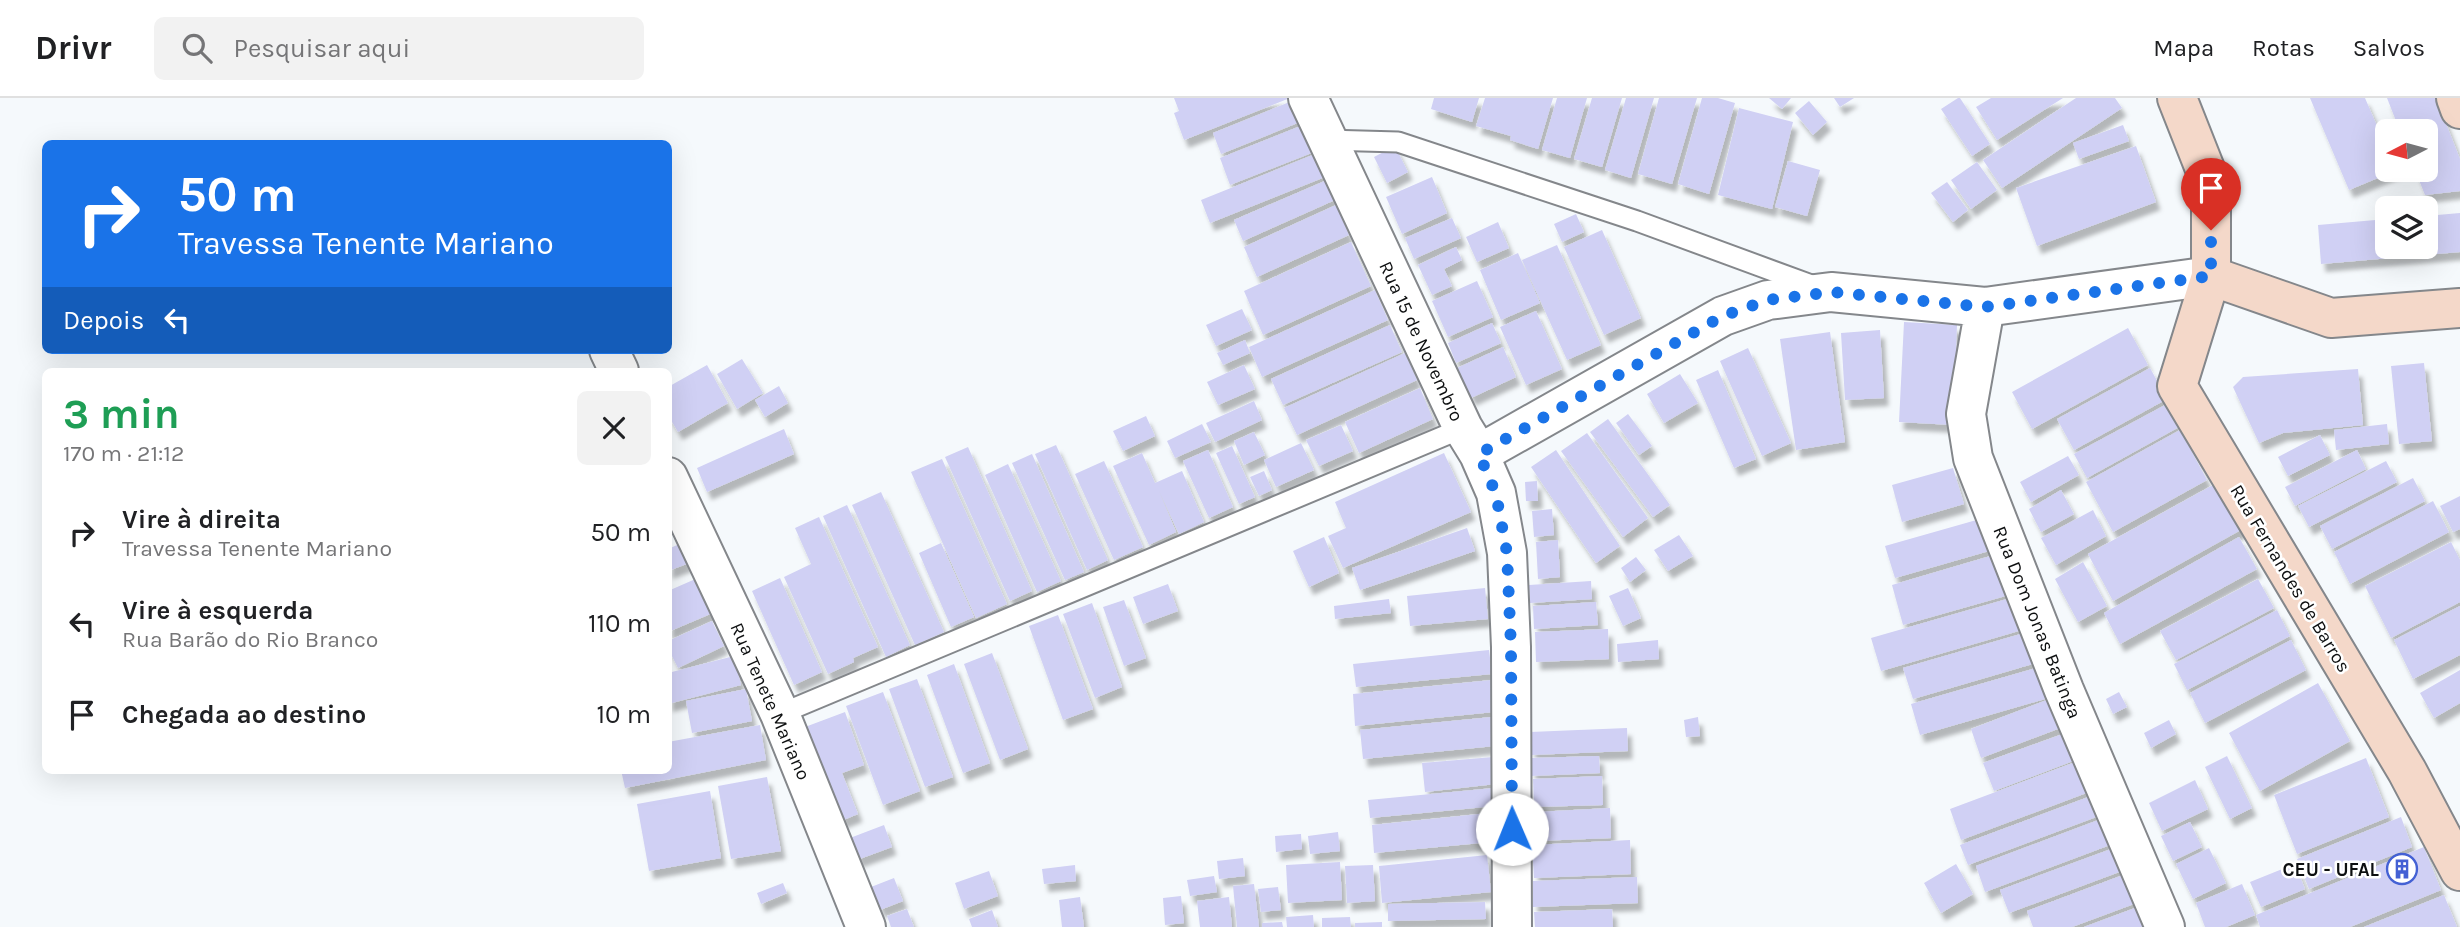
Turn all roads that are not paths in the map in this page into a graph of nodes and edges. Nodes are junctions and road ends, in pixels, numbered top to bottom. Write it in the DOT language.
graph roads {
  1 [pos="1308,98"];
  2 [pos="2177,98"];
  3 [pos="2456,98"];
  4 [pos="2460,109"];
  5 [pos="1326,140"];
  6 [pos="2211,276"];
  7 [pos="1831,292"];
  8 [pos="1985,307"];
  9 [pos="2460,308"];
  10 [pos="1471,441"];
  11 [pos="672,486"];
  12 [pos="779,714"];
  13 [pos="2460,871"];
  14 [pos="866,927"];
  15 [pos="1512,927"];
  16 [pos="2165,927"];
  1 -- 5 [label="street, Rua 15 de Novembro"];
  2 -- 6 [label="main road, Rua Fernandes de Barros"];
  3 -- 4 [label="main road"];
  5 -- 7 [label="lane"];
  5 -- 10 [label="street, Rua 15 de Novembro"];
  6 -- 8 [label="street"];
  6 -- 9 [label="main road"];
  6 -- 13 [label="main road, Rua Fernandes de Barros"];
  7 -- 8 [label="street"];
  7 -- 10 [label="street"];
  8 -- 16 [label="street, Rua Dom Jonas Batinga"];
  10 -- 12 [label="lane"];
  10 -- 15 [label="street, Rua 15 de Novembro"];
  11 -- 12 [label="street, Rua Tenete Mariano"];
  12 -- 14 [label="street, Rua Tenete Mariano"];
}
